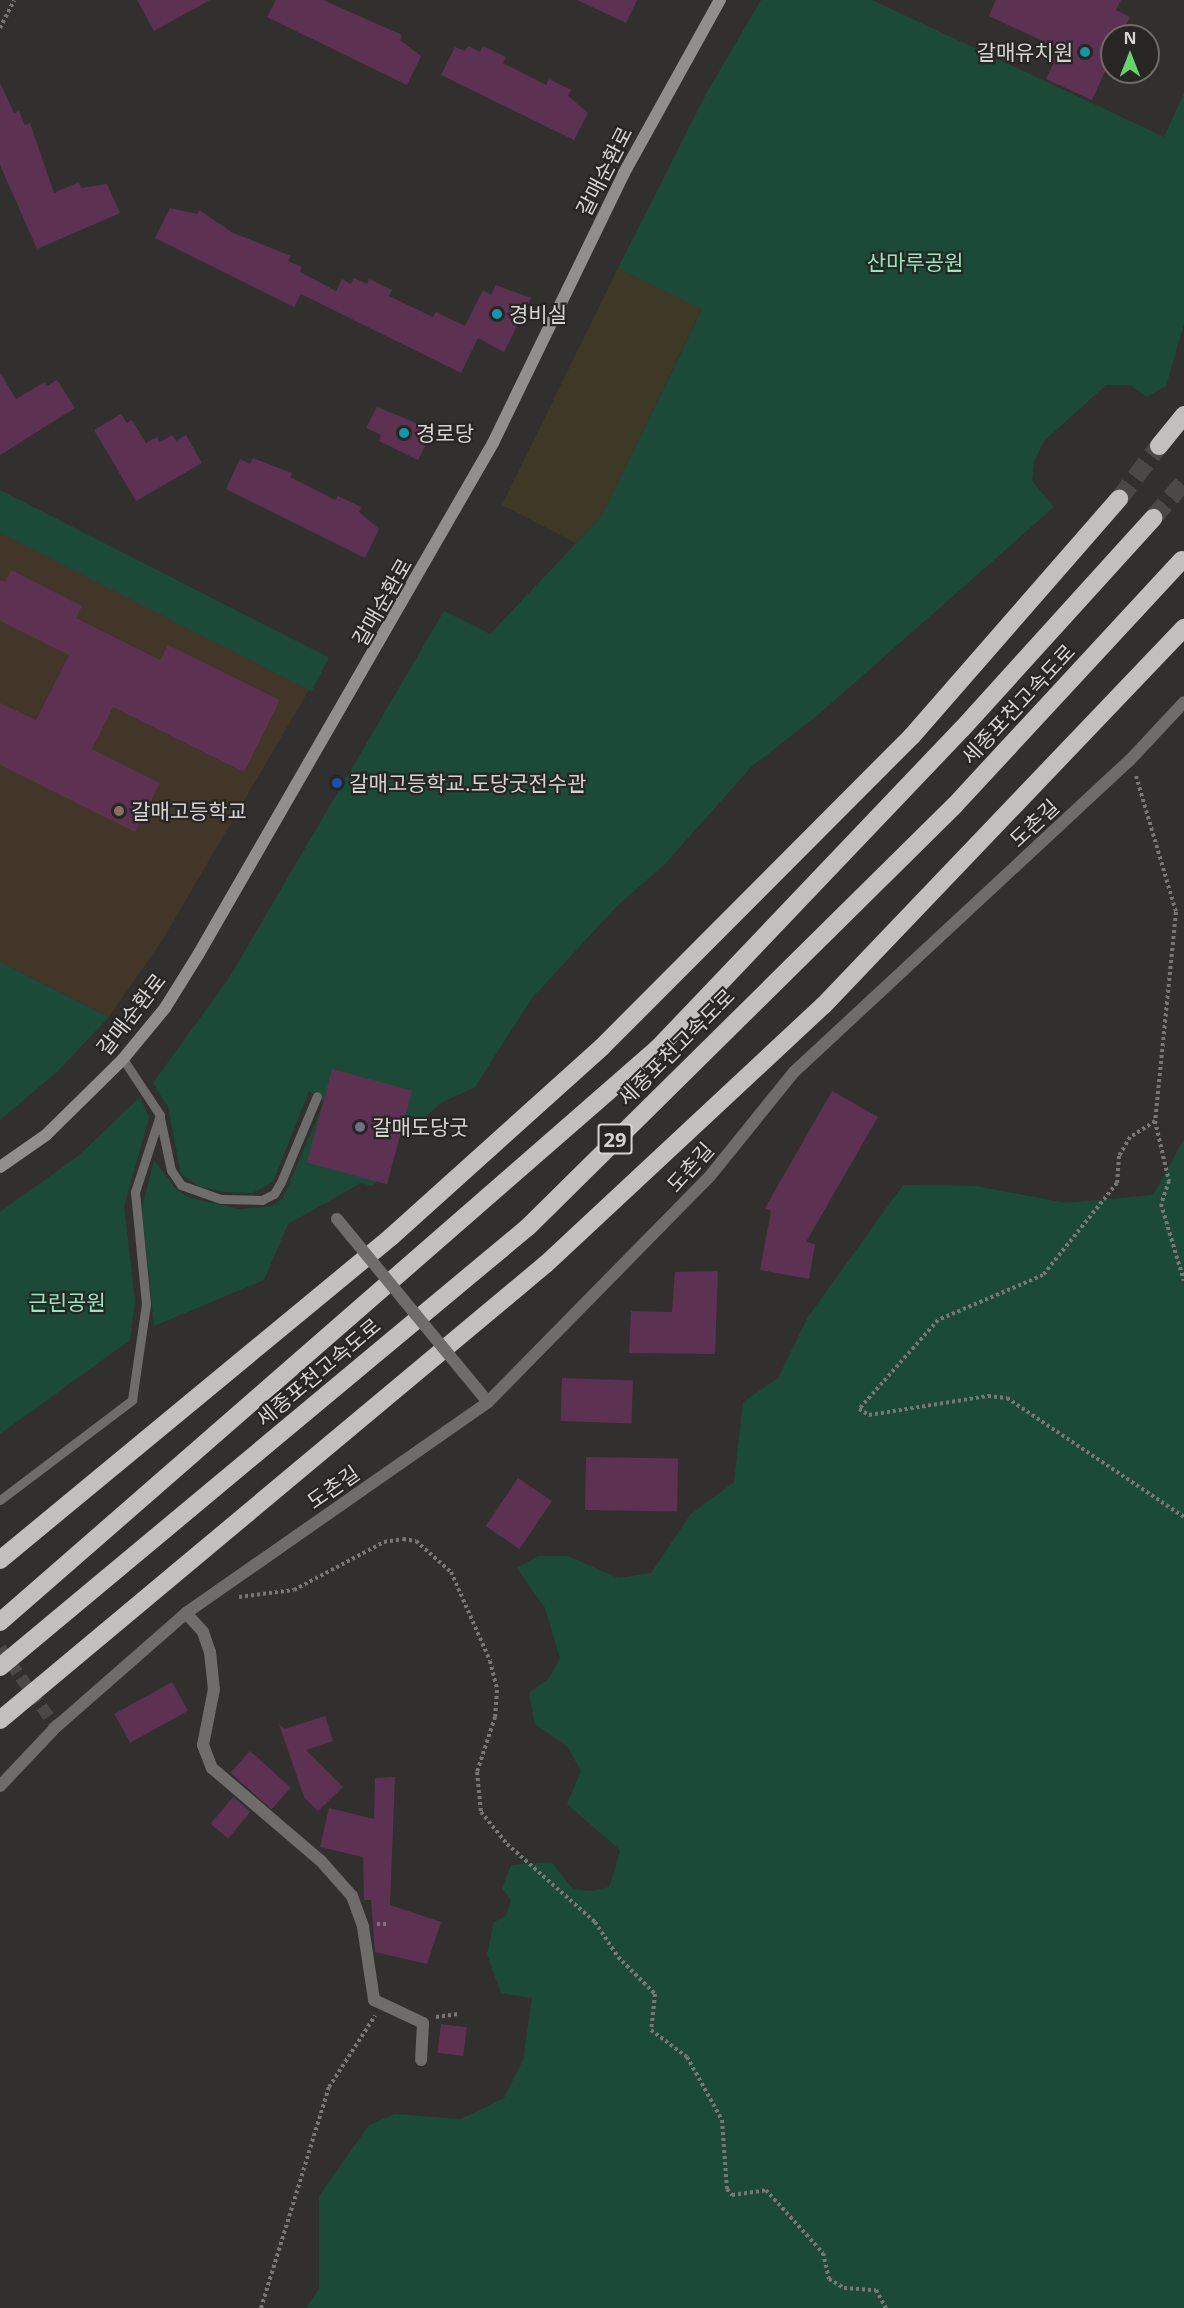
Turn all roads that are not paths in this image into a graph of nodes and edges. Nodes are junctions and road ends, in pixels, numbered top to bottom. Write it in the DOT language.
graph roads {
  1 [pos="720,0"];
  2 [pos="1184,416"];
  3 [pos="1159,446"];
  4 [pos="1119,499"];
  5 [pos="1153,518"];
  6 [pos="1182,560"];
  7 [pos="1184,628"];
  8 [pos="1184,702"];
  9 [pos="123,1059"];
  10 [pos="317,1096"];
  11 [pos="160,1115"];
  12 [pos="0,1167"];
  13 [pos="337,1219"];
  14 [pos="488,1402"];
  15 [pos="0,1500"];
  16 [pos="0,1560"];
  17 [pos="186,1613"];
  18 [pos="0,1622"];
  19 [pos="0,1667"];
  20 [pos="0,1720"];
  21 [pos="0,1786"];
  22 [pos="422,2060"];
  1 -- 9 [label="street, 갈매순환로"];
  2 -- 3 [label="highway"];
  4 -- 16 [label="highway"];
  5 -- 18 [label="highway, 세종포천고속도로 / 29"];
  6 -- 19 [label="highway, 세종포천고속도로 / 29"];
  7 -- 20 [label="highway"];
  8 -- 14 [label="street, 도촌길"];
  9 -- 11 [label="lane"];
  9 -- 12 [label="street, 갈매순환로"];
  10 -- 11 [label="lane"];
  11 -- 15 [label="lane"];
  13 -- 14 [label="street, bridge"];
  14 -- 17 [label="street, 도촌길"];
  17 -- 21 [label="street, 도촌길"];
  17 -- 22 [label="street"];
}
